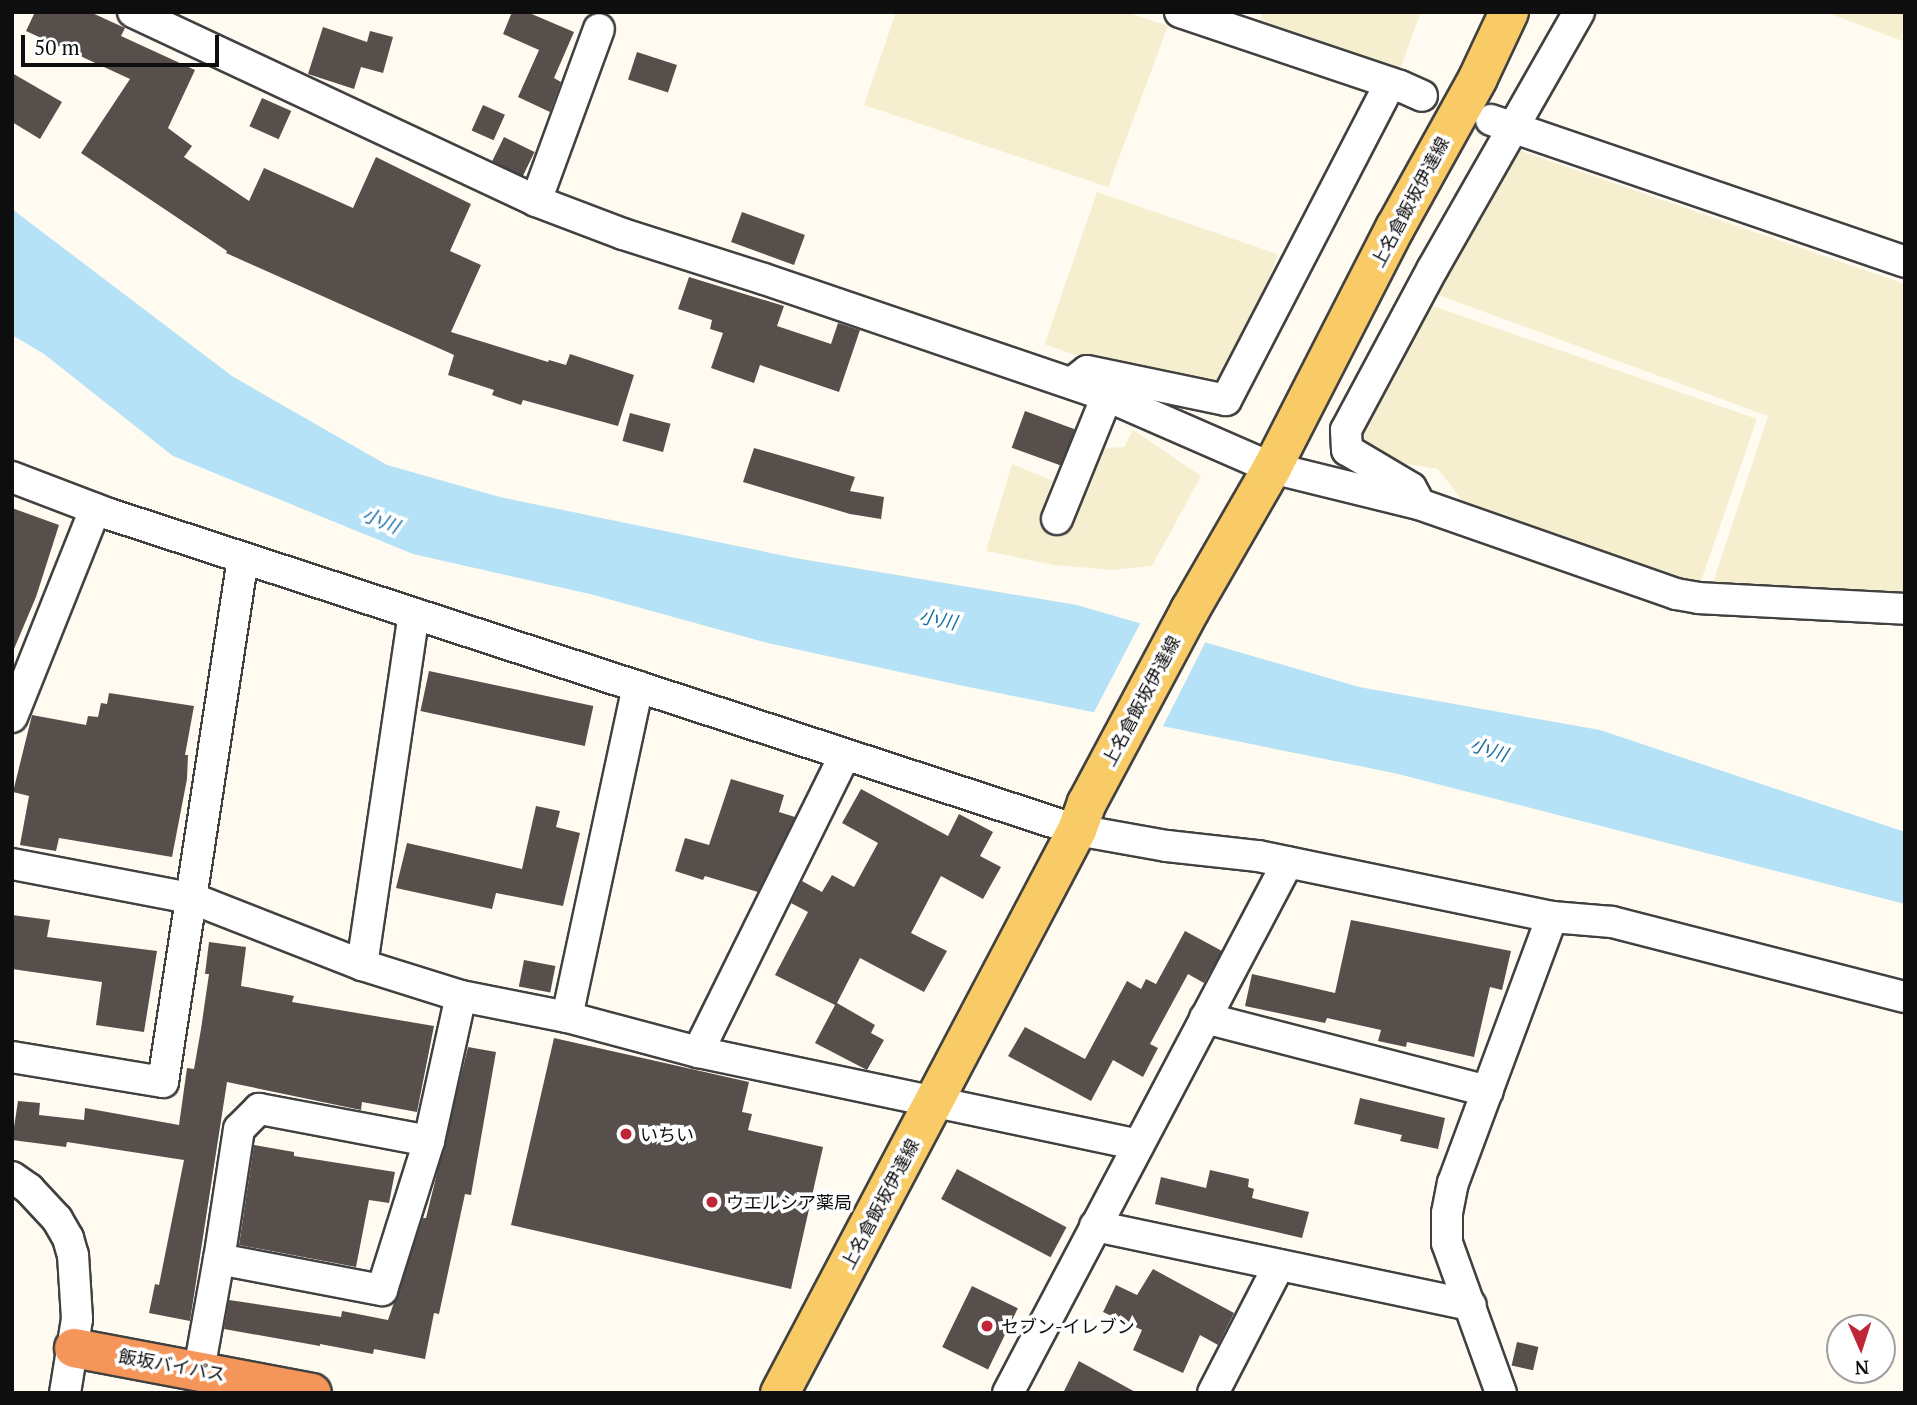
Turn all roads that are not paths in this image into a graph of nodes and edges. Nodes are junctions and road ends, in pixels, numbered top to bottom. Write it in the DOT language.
graph roads {
  1 [pos="133,12"];
  2 [pos="1180,12"];
  3 [pos="1509,12"];
  4 [pos="1579,12"];
  5 [pos="599,29"];
  6 [pos="1390,83"];
  7 [pos="1422,96"];
  8 [pos="1502,124"];
  9 [pos="536,201"];
  10 [pos="1905,262"];
  11 [pos="1070,384"];
  12 [pos="1107,396"];
  13 [pos="1272,468"];
  14 [pos="12,477"];
  15 [pos="1419,504"];
  16 [pos="95,509"];
  17 [pos="1057,519"];
  18 [pos="243,558"];
  19 [pos="1905,609"];
  20 [pos="414,614"];
  21 [pos="638,687"];
  22 [pos="13,712"];
  23 [pos="845,755"];
  24 [pos="1082,816"];
  25 [pos="1288,862"];
  26 [pos="12,864"];
  27 [pos="191,898"];
  28 [pos="1552,917"];
  29 [pos="362,965"];
  30 [pos="461,996"];
  31 [pos="1905,997"];
  32 [pos="567,1017"];
  33 [pos="1205,1018"];
  34 [pos="698,1052"];
  35 [pos="12,1057"];
  36 [pos="1488,1091"];
  37 [pos="934,1102"];
  38 [pos="429,1141"];
  39 [pos="1138,1145"];
  40 [pos="12,1177"];
  41 [pos="1096,1226"];
  42 [pos="219,1259"];
  43 [pos="1279,1265"];
  44 [pos="1471,1306"];
  45 [pos="74,1348"];
  46 [pos="199,1370"];
  47 [pos="65,1393"];
  48 [pos="312,1393"];
  49 [pos="780,1393"];
  50 [pos="1008,1393"];
  51 [pos="1213,1393"];
  52 [pos="1501,1393"];
  1 -- 9 [label="street"];
  2 -- 6 [label="street"];
  3 -- 13 [label="main road, 上名倉飯坂伊達線"];
  4 -- 8 [label="street"];
  5 -- 9 [label="street"];
  6 -- 7 [label="street"];
  6 -- 11 [label="street"];
  8 -- 10 [label="street"];
  8 -- 15 [label="street"];
  9 -- 11 [label="street"];
  11 -- 12 [label="street"];
  12 -- 13 [label="street"];
  12 -- 17 [label="street"];
  13 -- 15 [label="street"];
  13 -- 24 [label="main road, 上名倉飯坂伊達線"];
  14 -- 16 [label="street"];
  15 -- 19 [label="street"];
  16 -- 18 [label="street"];
  16 -- 22 [label="street"];
  18 -- 20 [label="street"];
  18 -- 27 [label="street"];
  20 -- 21 [label="street"];
  20 -- 29 [label="street"];
  21 -- 23 [label="street"];
  21 -- 32 [label="street"];
  23 -- 24 [label="street"];
  23 -- 34 [label="street"];
  24 -- 25 [label="street"];
  24 -- 37 [label="main road, 上名倉飯坂伊達線"];
  25 -- 28 [label="street"];
  25 -- 33 [label="street"];
  26 -- 27 [label="street"];
  27 -- 29 [label="street"];
  27 -- 35 [label="street"];
  28 -- 31 [label="street"];
  28 -- 36 [label="street"];
  29 -- 30 [label="street"];
  30 -- 32 [label="street"];
  30 -- 38 [label="street"];
  32 -- 34 [label="street"];
  33 -- 36 [label="street"];
  33 -- 39 [label="street"];
  34 -- 37 [label="street"];
  36 -- 44 [label="street"];
  37 -- 39 [label="street"];
  37 -- 49 [label="main road, 上名倉飯坂伊達線"];
  38 -- 42 [label="street"];
  38 -- 42 [label="street"];
  39 -- 41 [label="street"];
  40 -- 45 [label="street"];
  41 -- 43 [label="street"];
  41 -- 50 [label="street"];
  42 -- 46 [label="street"];
  43 -- 44 [label="street"];
  43 -- 51 [label="street"];
  44 -- 52 [label="street"];
  45 -- 46 [label="highway, 飯坂バイパス"];
  45 -- 47 [label="street"];
  46 -- 48 [label="highway, 飯坂バイパス"];
}
